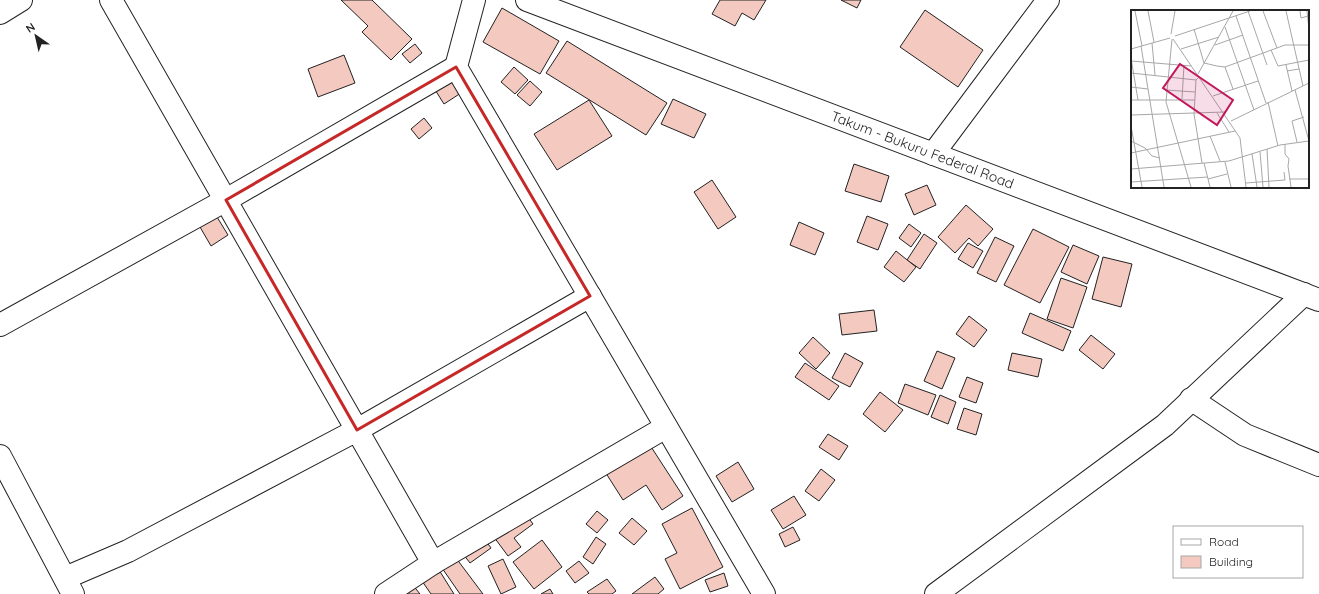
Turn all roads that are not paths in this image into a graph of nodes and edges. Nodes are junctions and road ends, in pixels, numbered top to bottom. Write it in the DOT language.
graph roads {
  1 [pos="21,0"];
  2 [pos="111,0"];
  3 [pos="474,0"];
  4 [pos="527,0"];
  5 [pos="1048,0"];
  6 [pos="0,13"];
  7 [pos="456,68"];
  8 [pos="932,154"];
  9 [pos="226,200"];
  10 [pos="590,296"];
  11 [pos="1312,297"];
  12 [pos="0,325"];
  13 [pos="1191,399"];
  14 [pos="666,427"];
  15 [pos="357,430"];
  16 [pos="0,456"];
  17 [pos="1319,465"];
  18 [pos="433,563"];
  19 [pos="69,586"];
  20 [pos="386,594"];
  21 [pos="764,594"];
  22 [pos="936,594"];
  1 -- 6 [label="street"];
  2 -- 9 [label="street"];
  3 -- 7 [label="street"];
  4 -- 8 [label="street, Takum - Bukuru Federal Road"];
  5 -- 8 [label="street"];
  7 -- 9 [label="street"];
  7 -- 10 [label="street"];
  8 -- 11 [label="street, Takum - Bukuru Federal Road"];
  9 -- 12 [label="street"];
  9 -- 15 [label="street"];
  10 -- 14 [label="street"];
  10 -- 15 [label="street"];
  11 -- 13 [label="street"];
  13 -- 17 [label="street"];
  13 -- 22 [label="street"];
  14 -- 18 [label="street"];
  14 -- 21 [label="street"];
  15 -- 18 [label="street"];
  15 -- 19 [label="street"];
  16 -- 19 [label="street"];
  18 -- 20 [label="street"];
}
